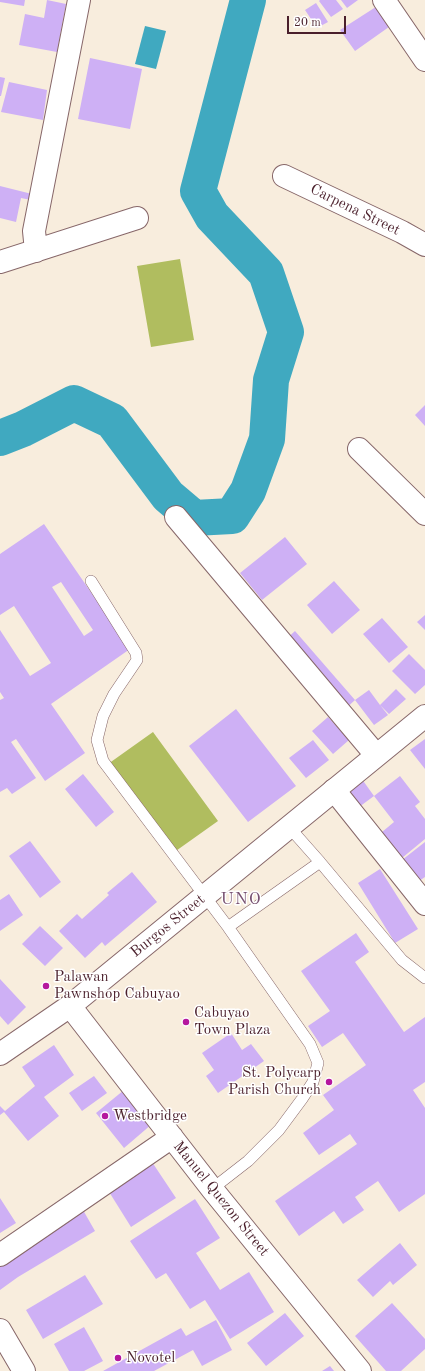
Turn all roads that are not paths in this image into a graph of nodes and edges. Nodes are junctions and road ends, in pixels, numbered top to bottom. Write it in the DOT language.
graph roads {
  1 [pos="79,0"];
  2 [pos="384,0"];
  3 [pos="425,60"];
  4 [pos="284,176"];
  5 [pos="137,218"];
  6 [pos="425,245"];
  7 [pos="36,251"];
  8 [pos="0,262"];
  9 [pos="359,449"];
  10 [pos="425,514"];
  11 [pos="176,517"];
  12 [pos="91,581"];
  13 [pos="425,716"];
  14 [pos="376,755"];
  15 [pos="334,790"];
  16 [pos="289,826"];
  17 [pos="320,862"];
  18 [pos="205,896"];
  19 [pos="425,904"];
  20 [pos="228,927"];
  21 [pos="425,978"];
  22 [pos="70,1006"];
  23 [pos="0,1054"];
  24 [pos="172,1138"];
  25 [pos="212,1188"];
  26 [pos="0,1255"];
  27 [pos="0,1330"];
  28 [pos="24,1371"];
  29 [pos="360,1371"];
  1 -- 7 [label="street"];
  2 -- 3 [label="street"];
  4 -- 6 [label="street, Carpena Street"];
  5 -- 7 [label="street"];
  7 -- 8 [label="street"];
  9 -- 10 [label="street"];
  11 -- 14 [label="street"];
  12 -- 18 [label="lane"];
  13 -- 14 [label="street, Burgos Street"];
  14 -- 15 [label="street, Burgos Street"];
  15 -- 16 [label="street, Burgos Street"];
  15 -- 19 [label="street"];
  16 -- 17 [label="lane"];
  16 -- 18 [label="street, Burgos Street"];
  17 -- 20 [label="lane"];
  17 -- 21 [label="lane"];
  18 -- 20 [label="lane"];
  18 -- 22 [label="street, Burgos Street"];
  20 -- 25 [label="lane"];
  22 -- 23 [label="street, Burgos Street"];
  22 -- 24 [label="street, Manuel Quezon Street"];
  24 -- 25 [label="street, Manuel Quezon Street"];
  24 -- 26 [label="street"];
  25 -- 29 [label="street, Manuel Quezon Street"];
  27 -- 28 [label="street"];
}
